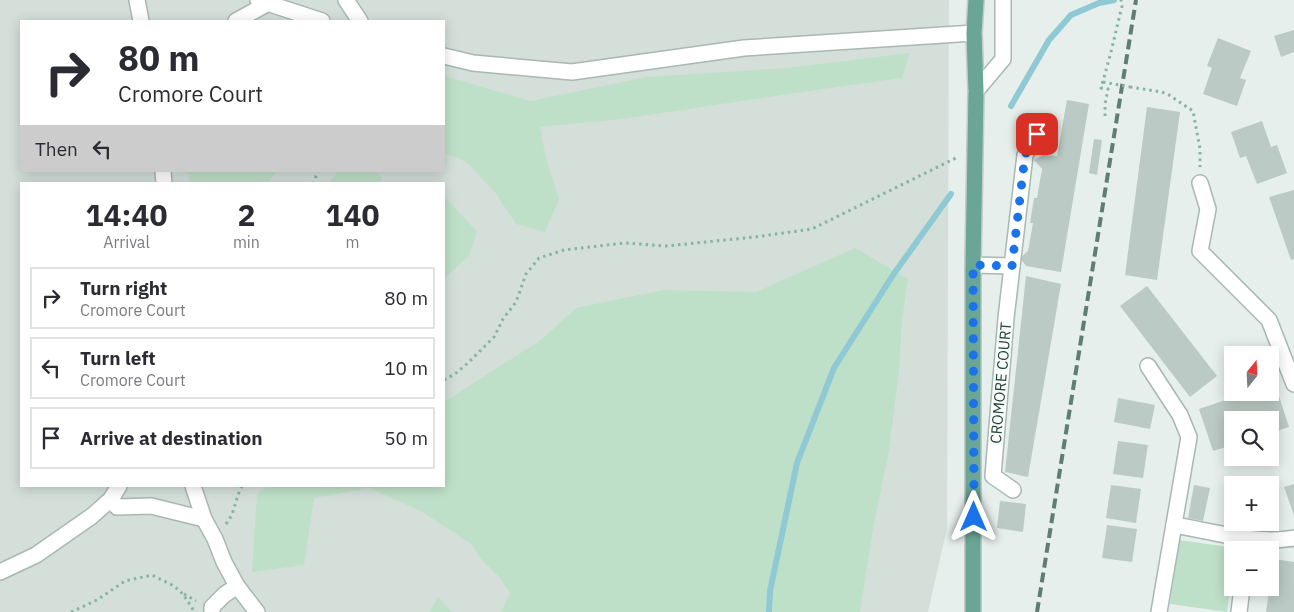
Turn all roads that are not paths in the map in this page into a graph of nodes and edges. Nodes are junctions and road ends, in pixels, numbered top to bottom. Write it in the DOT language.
graph roads {
  1 [pos="137,0"];
  2 [pos="346,0"];
  3 [pos="976,0"];
  4 [pos="1003,0"];
  5 [pos="267,1"];
  6 [pos="141,20"];
  7 [pos="238,20"];
  8 [pos="319,20"];
  9 [pos="359,20"];
  10 [pos="974,33"];
  11 [pos="445,56"];
  12 [pos="976,90"];
  13 [pos="1037,134"];
  14 [pos="1200,183"];
  15 [pos="973,265"];
  16 [pos="1012,266"];
  17 [pos="1148,366"];
  18 [pos="1294,384"];
  19 [pos="193,487"];
  20 [pos="1013,490"];
  21 [pos="115,492"];
  22 [pos="204,519"];
  23 [pos="1174,525"];
  24 [pos="1294,538"];
  25 [pos="1235,541"];
  26 [pos="1276,541"];
  27 [pos="0,572"];
  28 [pos="237,586"];
  29 [pos="1241,596"];
  30 [pos="212,612"];
  31 [pos="257,612"];
  32 [pos="973,612"];
  33 [pos="1159,612"];
  34 [pos="1239,612"];
  1 -- 6 [label="street"];
  2 -- 9 [label="street"];
  3 -- 10 [label="main road"];
  4 -- 12 [label="street"];
  5 -- 7 [label="street"];
  5 -- 8 [label="street"];
  10 -- 11 [label="street"];
  10 -- 12 [label="main road"];
  12 -- 15 [label="main road"];
  13 -- 16 [label="street, CROMORE COURT"];
  14 -- 18 [label="street"];
  15 -- 16 [label="street"];
  15 -- 32 [label="main road"];
  16 -- 20 [label="street, CROMORE COURT"];
  17 -- 23 [label="street"];
  19 -- 22 [label="street"];
  21 -- 22 [label="street"];
  21 -- 27 [label="street"];
  22 -- 28 [label="street"];
  23 -- 25 [label="street"];
  23 -- 33 [label="street"];
  24 -- 26 [label="street"];
  28 -- 30 [label="street"];
  28 -- 31 [label="street"];
  29 -- 34 [label="street"];
}
